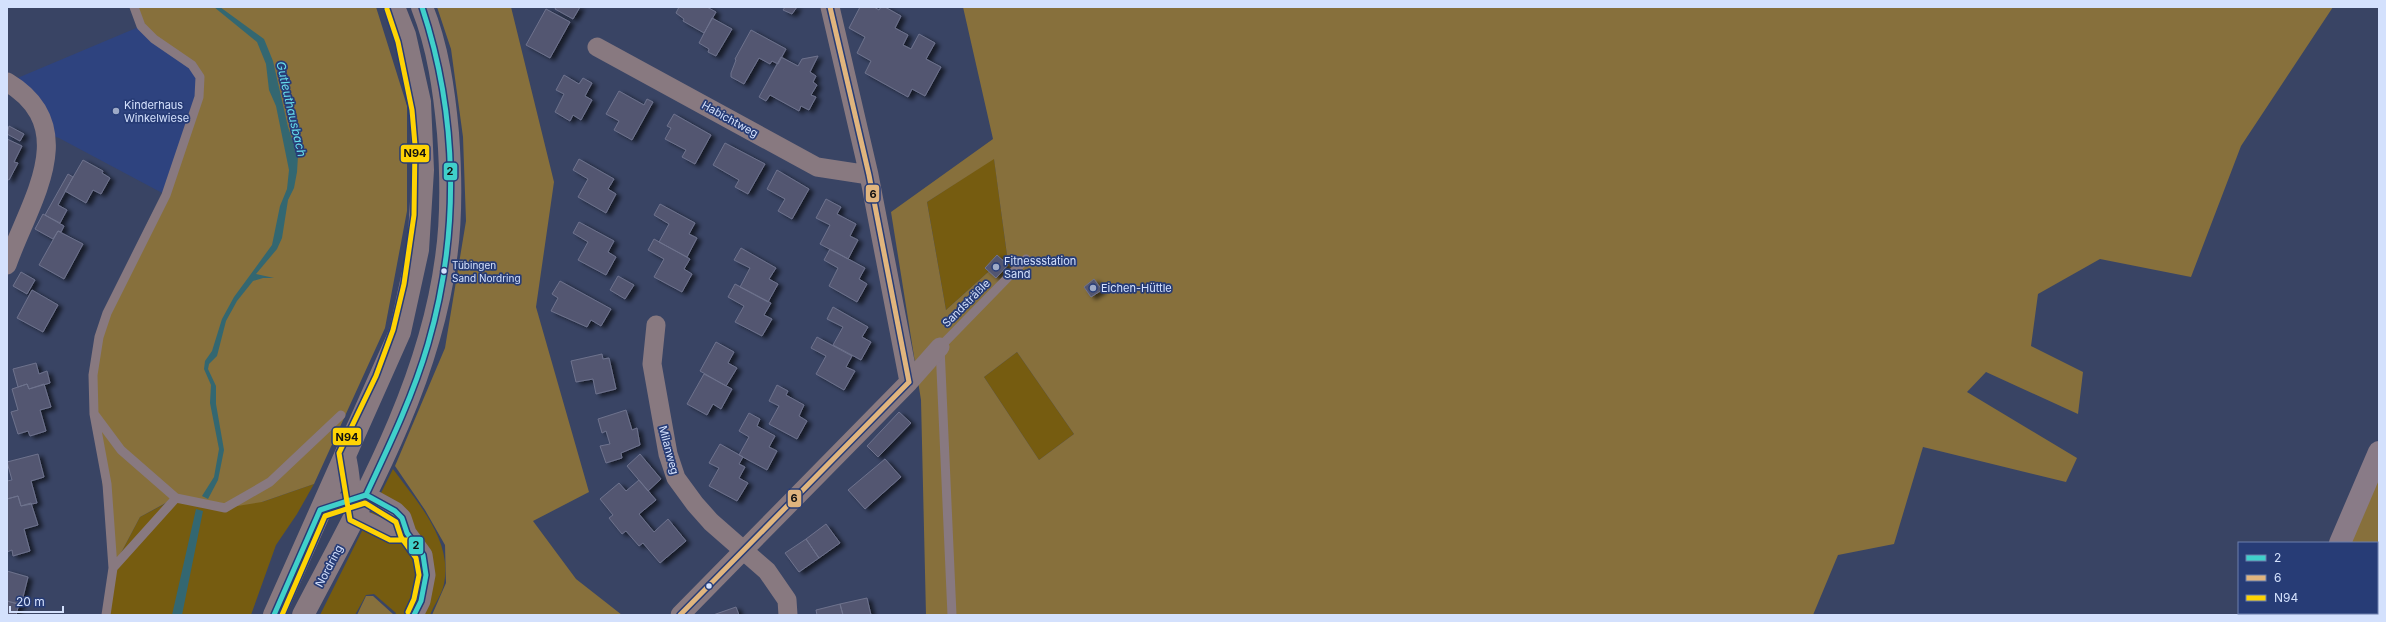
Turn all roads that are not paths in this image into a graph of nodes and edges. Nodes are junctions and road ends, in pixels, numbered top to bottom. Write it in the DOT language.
graph roads {
  1 [pos="134,7"];
  2 [pos="394,7"];
  3 [pos="422,7"];
  4 [pos="830,7"];
  5 [pos="597,47"];
  6 [pos="7,82"];
  7 [pos="869,175"];
  8 [pos="1026,260"];
  9 [pos="7,265"];
  10 [pos="656,325"];
  11 [pos="940,347"];
  12 [pos="909,382"];
  13 [pos="94,414"];
  14 [pos="341,415"];
  15 [pos="2379,452"];
  16 [pos="346,455"];
  17 [pos="176,498"];
  18 [pos="357,503"];
  19 [pos="320,510"];
  20 [pos="2340,542"];
  21 [pos="743,550"];
  22 [pos="113,568"];
  23 [pos="106,615"];
  24 [pos="274,615"];
  25 [pos="303,615"];
  26 [pos="414,615"];
  27 [pos="680,615"];
  28 [pos="788,615"];
  29 [pos="952,615"];
  1 -- 13 [label="lane"];
  2 -- 16 [label="street"];
  3 -- 18 [label="street, Nordring"];
  4 -- 7 [label="street"];
  5 -- 7 [label="street, Habichtweg"];
  6 -- 9 [label="street"];
  7 -- 12 [label="street"];
  8 -- 11 [label="lane, Sandsträßle"];
  10 -- 21 [label="street, Milanweg"];
  11 -- 12 [label="street"];
  11 -- 29 [label="lane"];
  12 -- 21 [label="street"];
  13 -- 17 [label="lane"];
  13 -- 22 [label="lane"];
  14 -- 17 [label="lane"];
  15 -- 20 [label="main road"];
  16 -- 18 [label="street, Nordring"];
  16 -- 19 [label="street"];
  17 -- 22 [label="lane"];
  18 -- 19 [label="street"];
  18 -- 25 [label="street, Nordring"];
  18 -- 26 [label="street"];
  19 -- 24 [label="street"];
  21 -- 27 [label="street"];
  21 -- 28 [label="street, Milanweg"];
  22 -- 23 [label="lane"];
}
